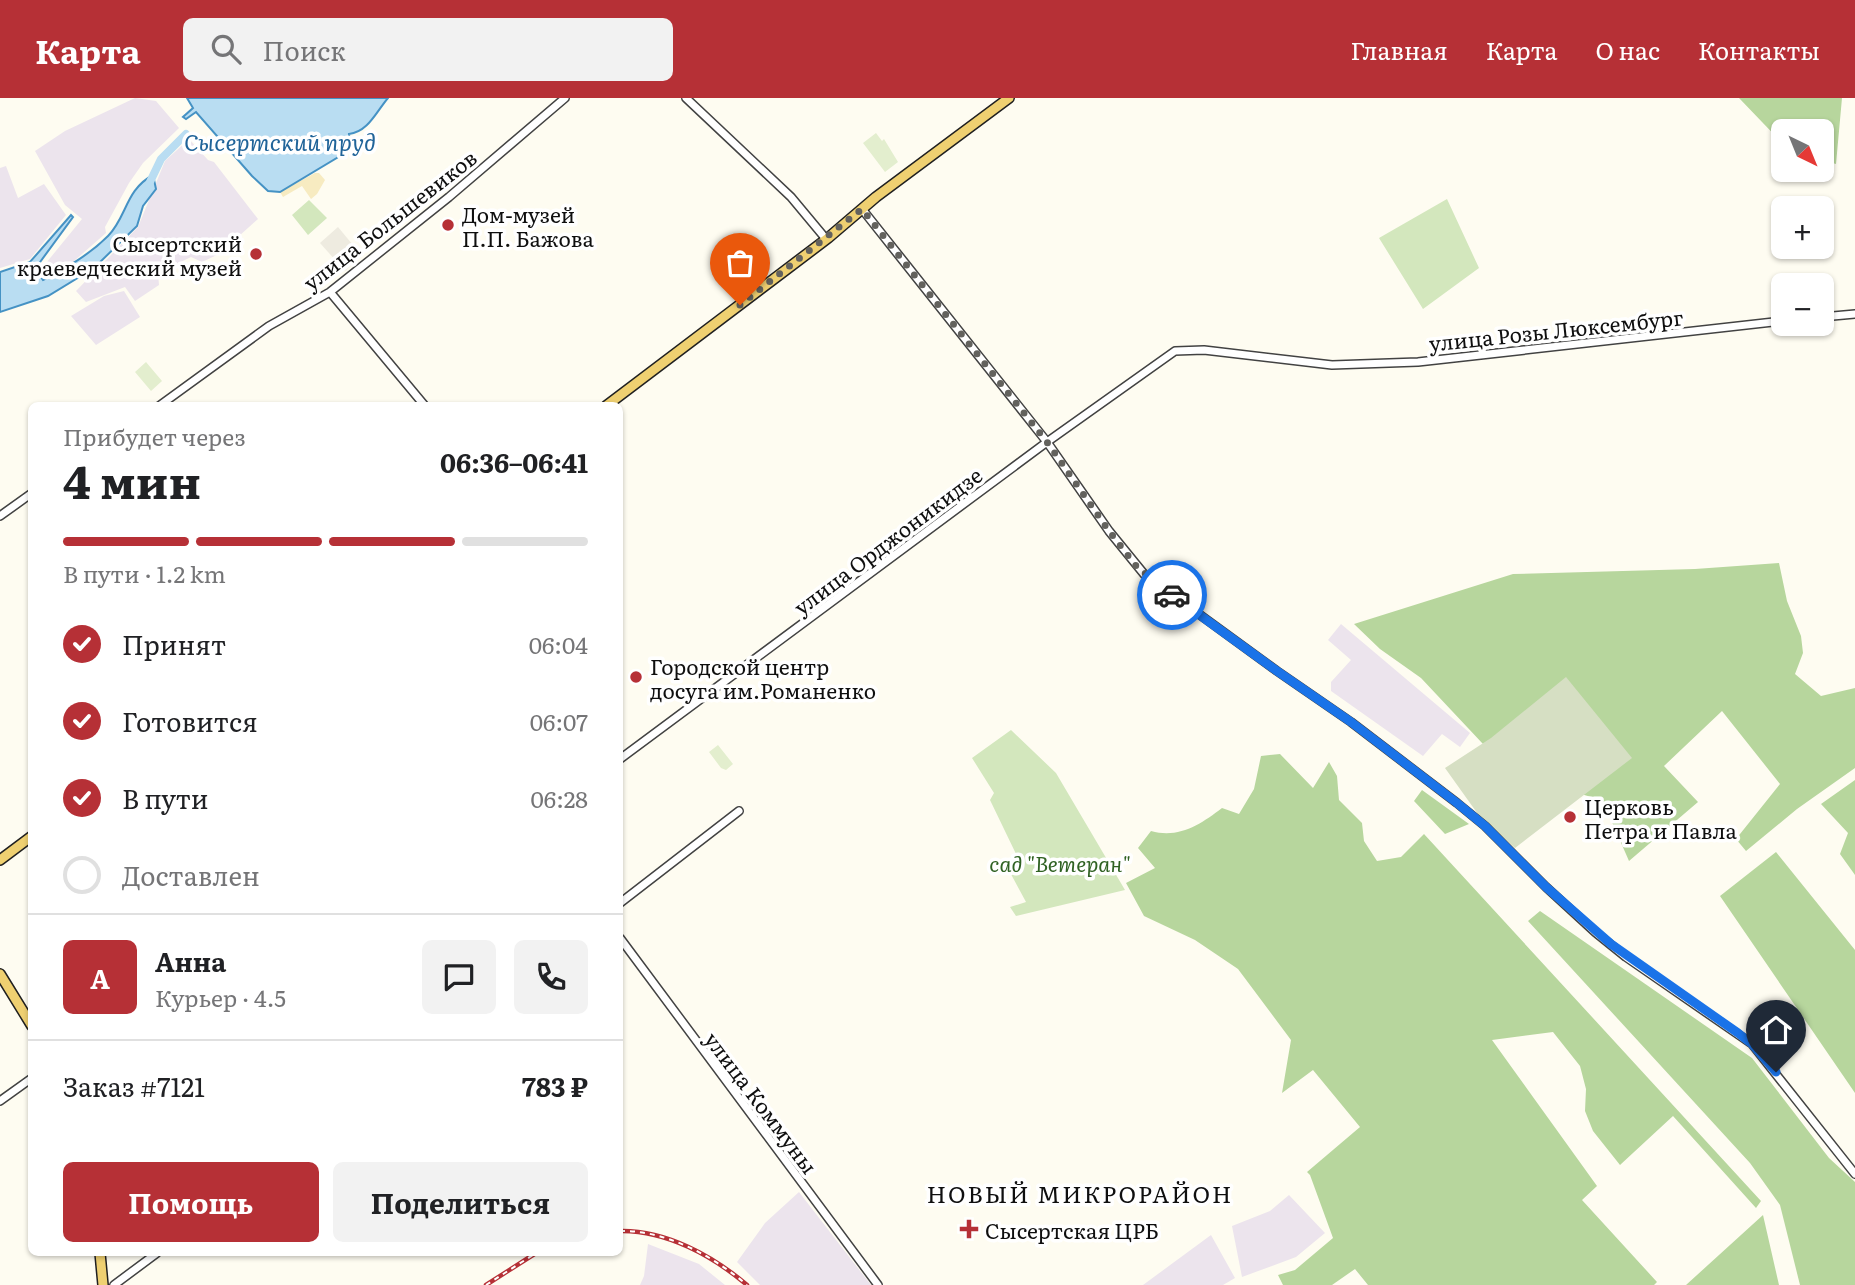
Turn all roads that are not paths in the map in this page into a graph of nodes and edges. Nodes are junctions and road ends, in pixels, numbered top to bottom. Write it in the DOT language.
graph roads {
  1 [pos="565,98"];
  2 [pos="686,98"];
  3 [pos="1009,98"];
  4 [pos="862,209"];
  5 [pos="826,239"];
  6 [pos="330,292"];
  7 [pos="1855,314"];
  8 [pos="1834,316"];
  9 [pos="1771,322"];
  10 [pos="1175,351"];
  11 [pos="165,402"];
  12 [pos="422,402"];
  13 [pos="611,402"];
  14 [pos="1047,442"];
  15 [pos="28,496"];
  16 [pos="0,516"];
  17 [pos="623,757"];
  18 [pos="739,811"];
  19 [pos="28,839"];
  20 [pos="0,860"];
  21 [pos="623,900"];
  22 [pos="623,942"];
  23 [pos="0,974"];
  24 [pos="28,1020"];
  25 [pos="28,1081"];
  26 [pos="0,1101"];
  27 [pos="1855,1174"];
  28 [pos="100,1256"];
  29 [pos="154,1256"];
  30 [pos="103,1285"];
  31 [pos="114,1285"];
  32 [pos="878,1285"];
  1 -- 6 [label="street, улица Большевиков"];
  2 -- 5 [label="street"];
  3 -- 4 [label="main road"];
  4 -- 5 [label="main road"];
  4 -- 14 [label="street"];
  5 -- 13 [label="main road"];
  6 -- 11 [label="street, улица Большевиков"];
  6 -- 12 [label="street"];
  7 -- 8 [label="street"];
  9 -- 10 [label="street, улица Розы Люксембург"];
  10 -- 14 [label="street, улица Орджоникидзе"];
  14 -- 17 [label="street, улица Орджоникидзе"];
  14 -- 27 [label="street"];
  15 -- 16 [label="street"];
  18 -- 21 [label="street"];
  19 -- 20 [label="main road"];
  22 -- 32 [label="street, улица Коммуны"];
  23 -- 24 [label="main road"];
  25 -- 26 [label="street"];
  28 -- 30 [label="main road"];
  29 -- 31 [label="street"];
}
